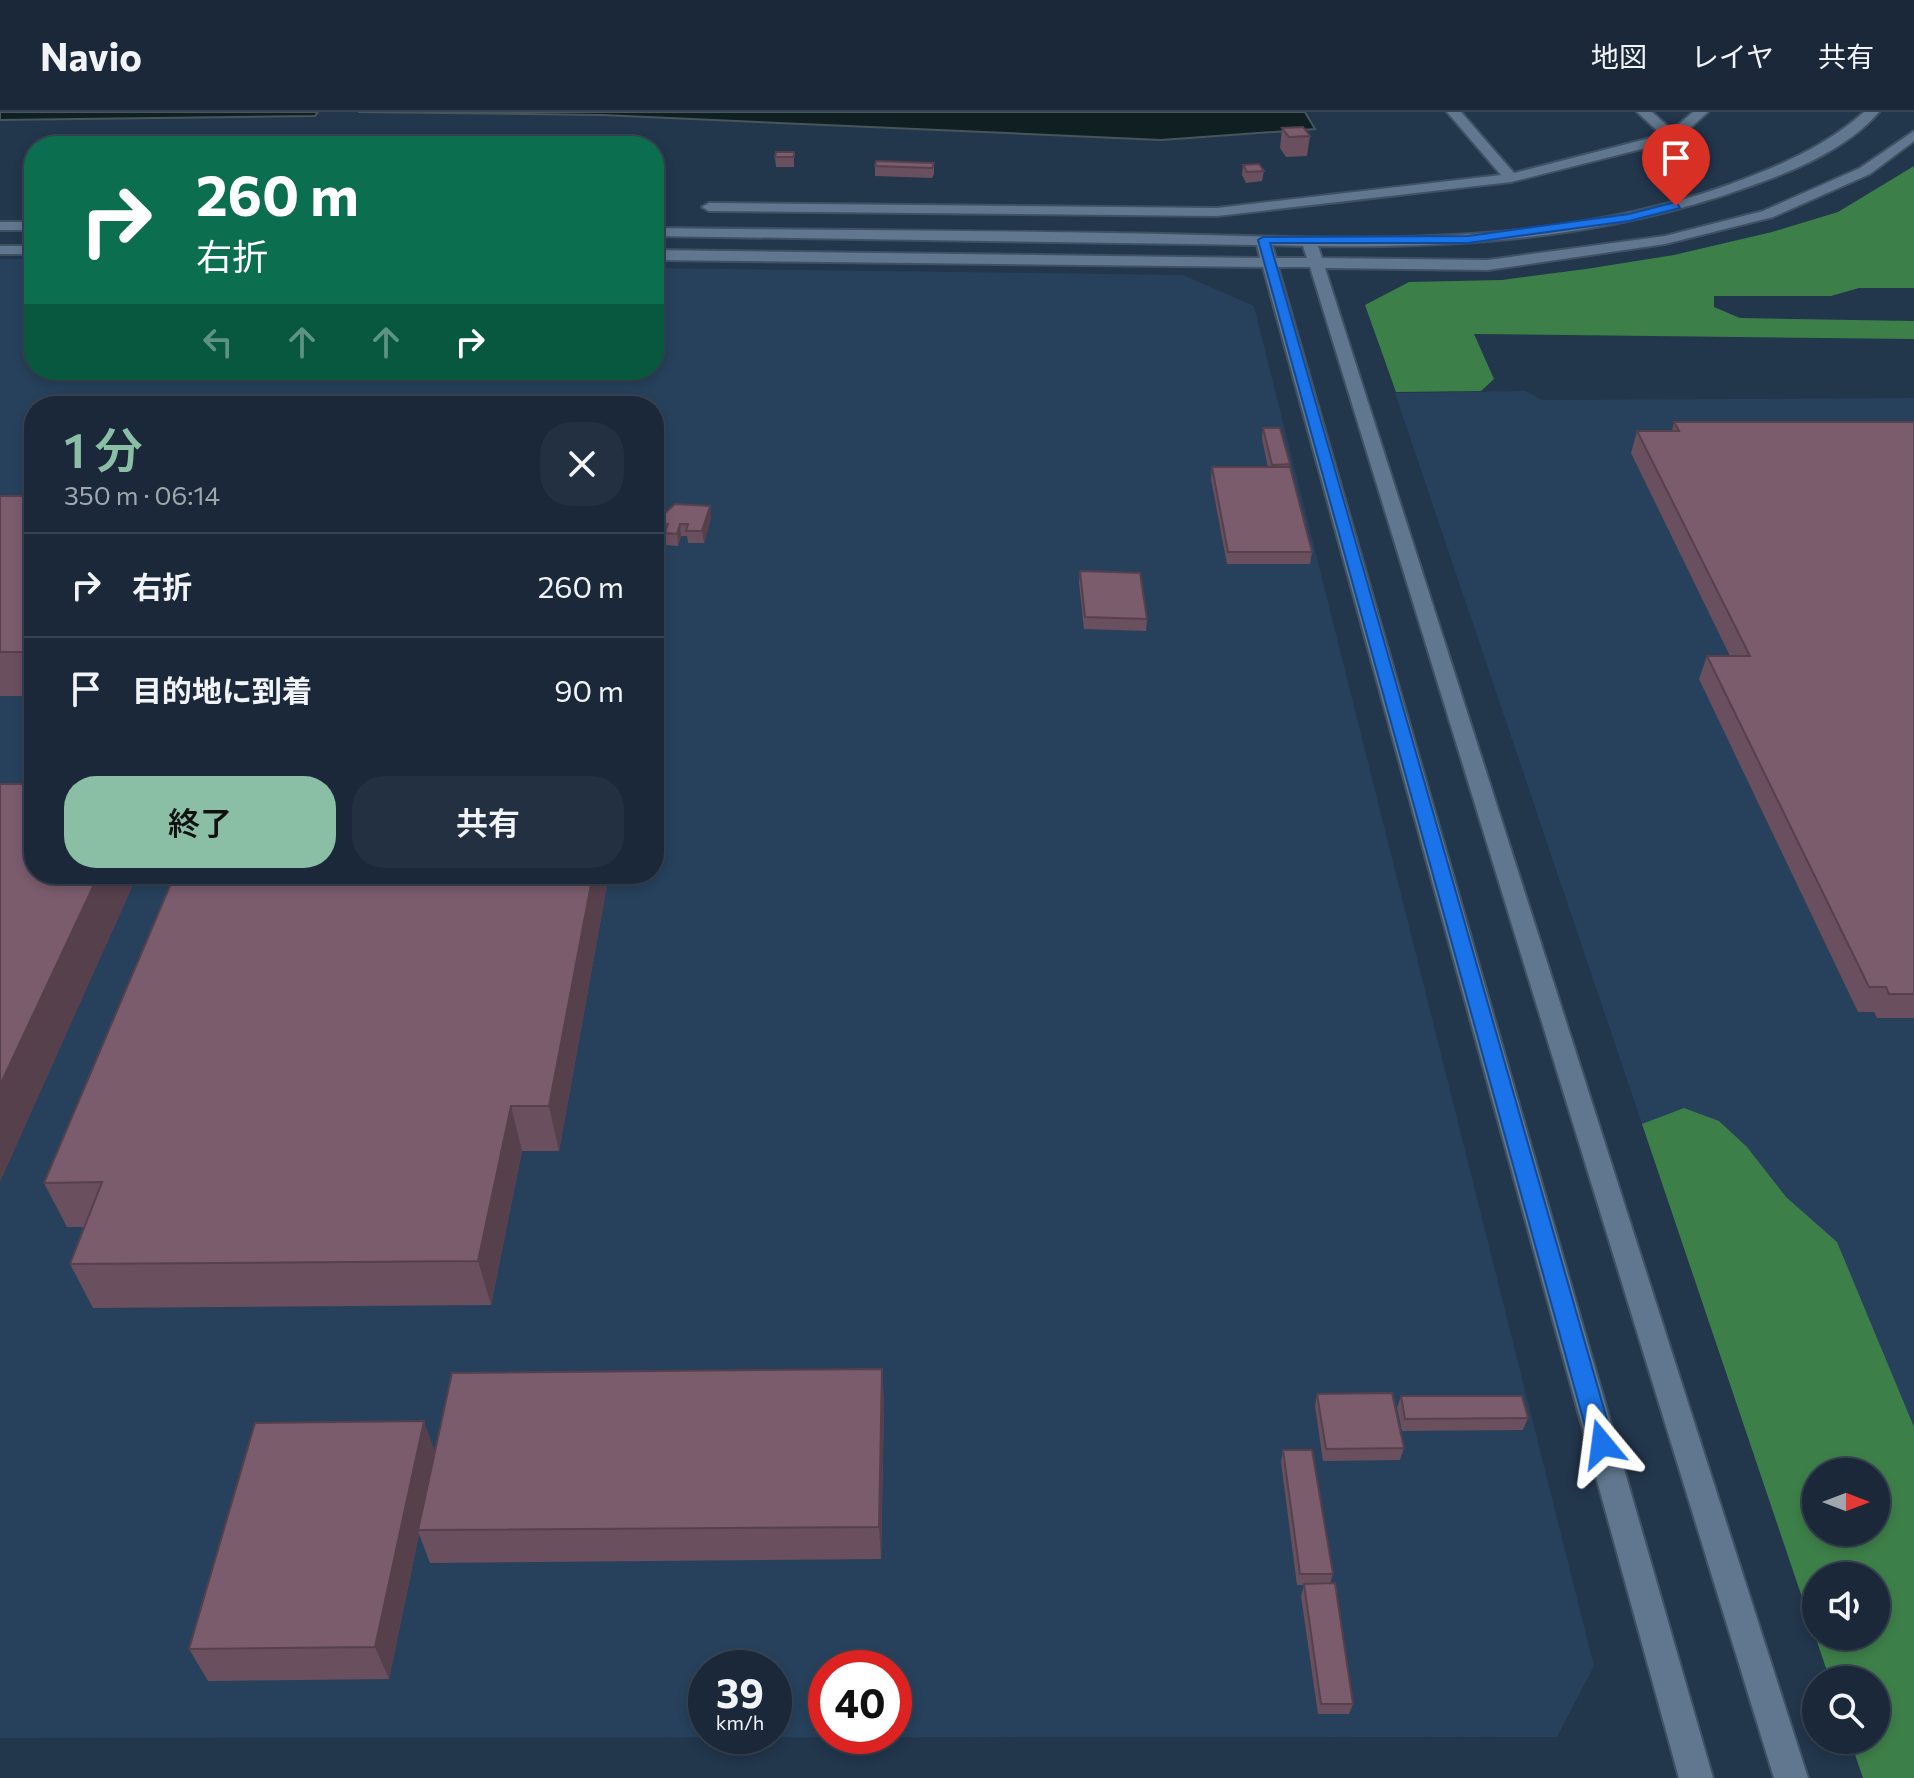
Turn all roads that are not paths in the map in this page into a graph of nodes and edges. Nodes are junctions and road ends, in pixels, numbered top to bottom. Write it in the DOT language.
graph roads {
  1 [pos="1454,112"];
  2 [pos="1644,112"];
  3 [pos="1701,112"];
  4 [pos="1872,112"];
  5 [pos="1914,135"];
  6 [pos="1672,137"];
  7 [pos="1511,178"];
  8 [pos="709,207"];
  9 [pos="0,226"];
  10 [pos="24,226"];
  11 [pos="664,232"];
  12 [pos="0,250"];
  13 [pos="24,250"];
  14 [pos="1266,251"];
  15 [pos="1312,252"];
  16 [pos="664,255"];
  17 [pos="1696,1778"];
  18 [pos="1791,1778"];
  1 -- 7 [label="street"];
  2 -- 6 [label="street"];
  3 -- 6 [label="street"];
  4 -- 15 [label="street"];
  5 -- 15 [label="street"];
  6 -- 7 [label="street"];
  7 -- 8 [label="street"];
  9 -- 10 [label="street"];
  11 -- 14 [label="street"];
  12 -- 13 [label="street"];
  14 -- 15 [label="street"];
  14 -- 15 [label="street"];
  14 -- 16 [label="street"];
  14 -- 17 [label="street"];
  15 -- 18 [label="street"];
}
